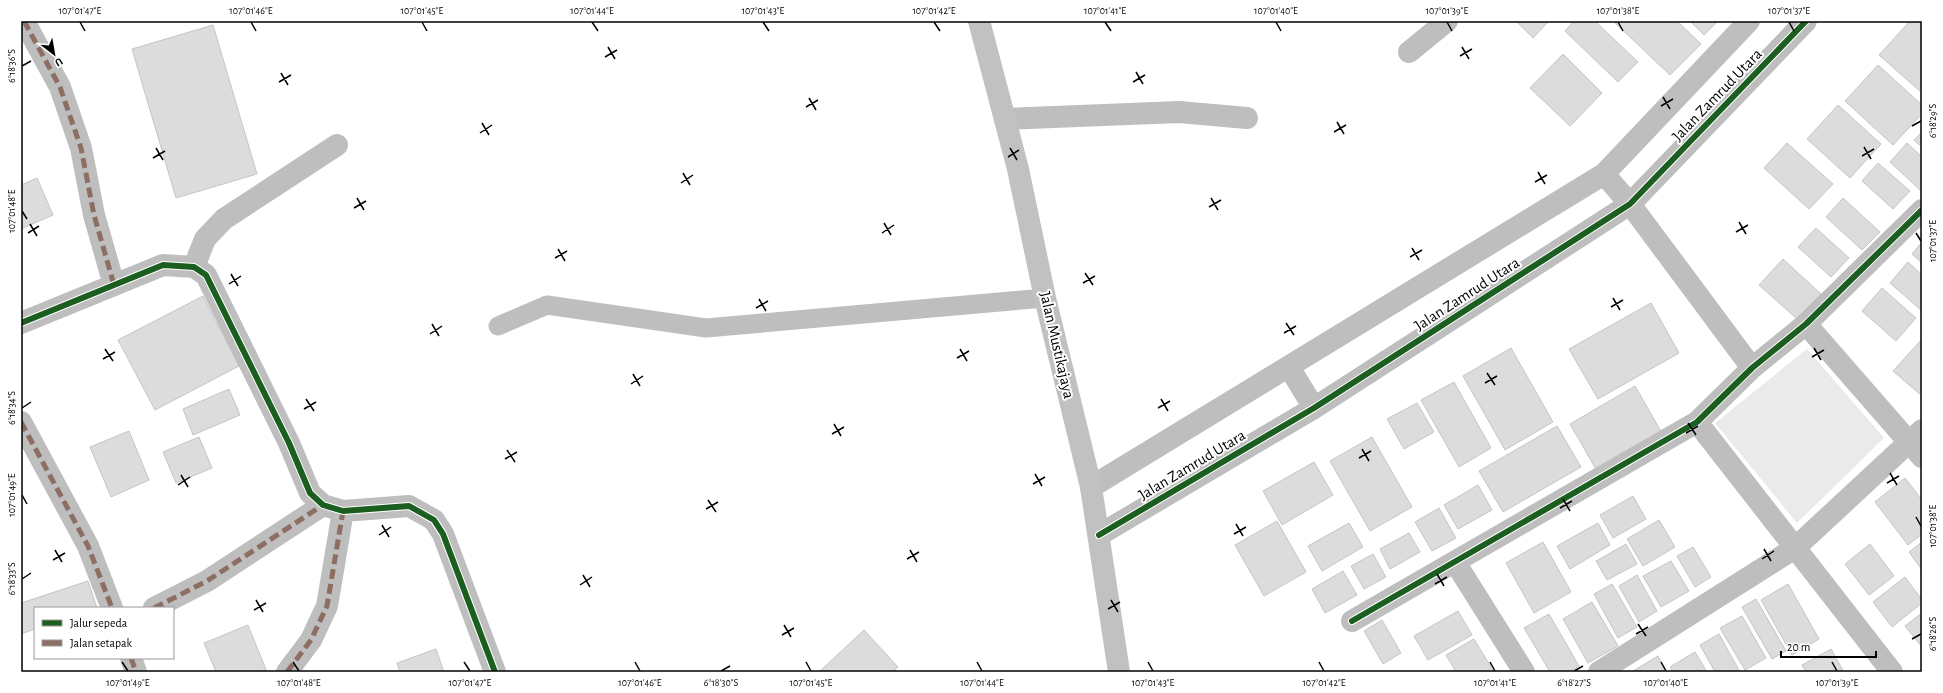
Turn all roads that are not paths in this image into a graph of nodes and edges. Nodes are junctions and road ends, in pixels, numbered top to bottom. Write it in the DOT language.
graph roads {
  1 [pos="24,21"];
  2 [pos="979,21"];
  3 [pos="1447,21"];
  4 [pos="1749,21"];
  5 [pos="1806,21"];
  6 [pos="1409,52"];
  7 [pos="1247,118"];
  8 [pos="1005,119"];
  9 [pos="337,145"];
  10 [pos="1604,174"];
  11 [pos="1630,204"];
  12 [pos="1922,210"];
  13 [pos="194,267"];
  14 [pos="114,285"];
  15 [pos="1045,298"];
  16 [pos="21,323"];
  17 [pos="1806,324"];
  18 [pos="498,326"];
  19 [pos="1289,367"];
  20 [pos="1752,368"];
  21 [pos="1314,408"];
  22 [pos="21,422"];
  23 [pos="1697,422"];
  24 [pos="1918,443"];
  25 [pos="1091,487"];
  26 [pos="323,505"];
  27 [pos="343,512"];
  28 [pos="1099,535"];
  29 [pos="1795,548"];
  30 [pos="1454,562"];
  31 [pos="112,607"];
  32 [pos="156,607"];
  33 [pos="1352,621"];
  34 [pos="131,659"];
  35 [pos="136,672"];
  36 [pos="287,672"];
  37 [pos="495,672"];
  38 [pos="1119,672"];
  39 [pos="1524,672"];
  40 [pos="1600,672"];
  41 [pos="1892,672"];
  1 -- 14 [label="street"];
  2 -- 8 [label="main road, Jalan Mustikajaya"];
  3 -- 6 [label="street"];
  4 -- 10 [label="street, Jalan Zamrud Utara"];
  5 -- 11 [label="street, Jalan Zamrud Utara"];
  7 -- 8 [label="street"];
  8 -- 15 [label="main road, Jalan Mustikajaya"];
  9 -- 13 [label="street"];
  10 -- 11 [label="street"];
  10 -- 19 [label="street, Jalan Zamrud Utara"];
  11 -- 20 [label="street"];
  11 -- 21 [label="street, Jalan Zamrud Utara"];
  12 -- 17 [label="street"];
  13 -- 14 [label="street"];
  13 -- 26 [label="street"];
  14 -- 16 [label="street"];
  15 -- 18 [label="lane"];
  15 -- 25 [label="main road, Jalan Mustikajaya"];
  17 -- 20 [label="street"];
  17 -- 24 [label="street"];
  19 -- 21 [label="street"];
  19 -- 25 [label="street, Jalan Zamrud Utara"];
  20 -- 23 [label="street"];
  21 -- 28 [label="street, Jalan Zamrud Utara"];
  22 -- 31 [label="street"];
  23 -- 29 [label="street"];
  23 -- 30 [label="street"];
  24 -- 29 [label="street"];
  25 -- 28 [label="main road, Jalan Mustikajaya"];
  26 -- 27 [label="street"];
  26 -- 32 [label="street"];
  27 -- 36 [label="street"];
  27 -- 37 [label="street"];
  28 -- 38 [label="main road, Jalan Mustikajaya"];
  29 -- 40 [label="street"];
  29 -- 41 [label="street"];
  30 -- 33 [label="street"];
  30 -- 39 [label="street"];
  34 -- 35 [label="street"];
}
